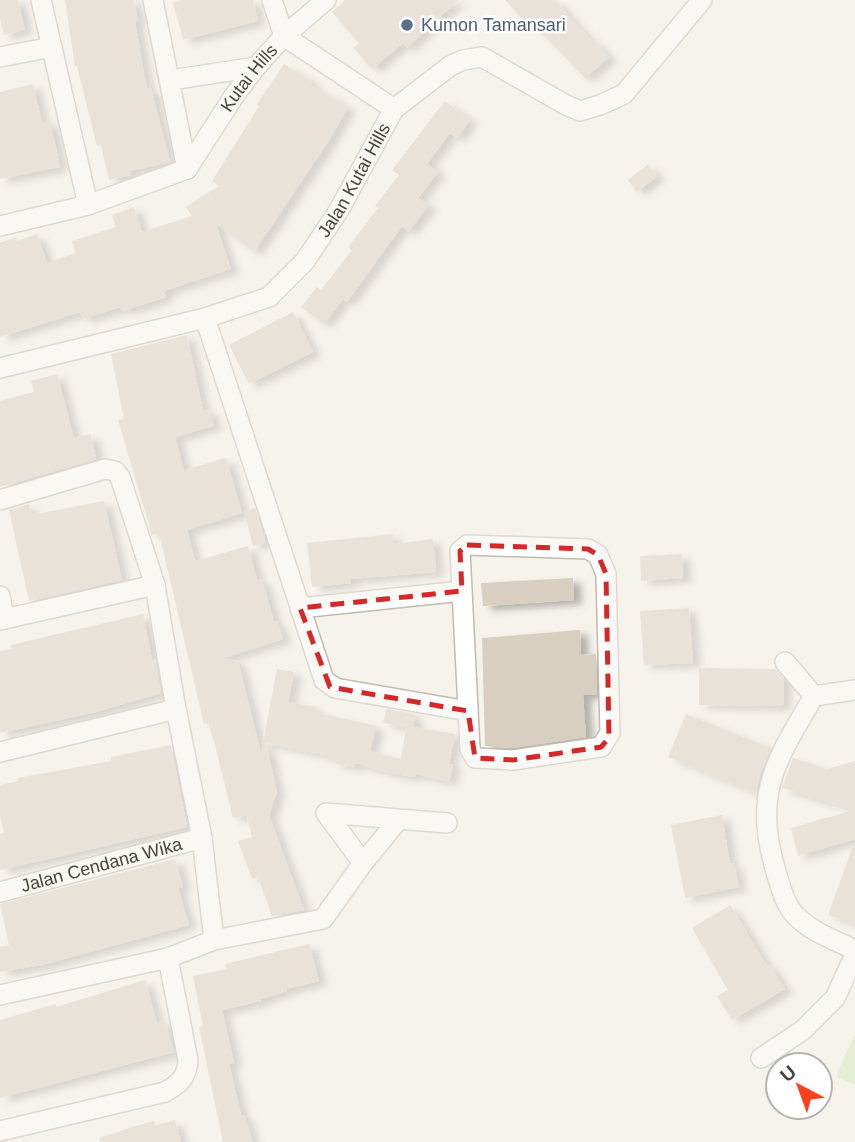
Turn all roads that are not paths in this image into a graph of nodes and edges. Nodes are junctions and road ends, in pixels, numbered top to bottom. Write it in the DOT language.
graph roads {
  1 [pos="41,0"];
  2 [pos="153,0"];
  3 [pos="272,0"];
  4 [pos="326,0"];
  5 [pos="702,0"];
  6 [pos="284,36"];
  7 [pos="52,47"];
  8 [pos="0,57"];
  9 [pos="256,67"];
  10 [pos="171,80"];
  11 [pos="394,109"];
  12 [pos="187,169"];
  13 [pos="88,205"];
  14 [pos="0,226"];
  15 [pos="205,318"];
  16 [pos="0,369"];
  17 [pos="0,499"];
  18 [pos="155,585"];
  19 [pos="462,591"];
  20 [pos="0,596"];
  21 [pos="300,608"];
  22 [pos="2,620"];
  23 [pos="785,662"];
  24 [pos="855,690"];
  25 [pos="814,696"];
  26 [pos="176,709"];
  27 [pos="468,711"];
  28 [pos="0,752"];
  29 [pos="399,819"];
  30 [pos="447,823"];
  31 [pos="202,838"];
  32 [pos="363,863"];
  33 [pos="0,892"];
  34 [pos="214,940"];
  35 [pos="855,953"];
  36 [pos="167,958"];
  37 [pos="0,995"];
  38 [pos="761,1058"];
  39 [pos="0,1131"];
  1 -- 7 [label="street"];
  2 -- 10 [label="street"];
  3 -- 6 [label="street"];
  4 -- 6 [label="street, Kutai Hills"];
  5 -- 11 [label="street, Jalan Kutai Hills"];
  6 -- 9 [label="street, Kutai Hills"];
  6 -- 11 [label="street"];
  7 -- 8 [label="street"];
  7 -- 13 [label="street"];
  9 -- 10 [label="street"];
  9 -- 12 [label="street, Kutai Hills"];
  10 -- 12 [label="street"];
  11 -- 15 [label="street, Jalan Kutai Hills"];
  12 -- 13 [label="street"];
  13 -- 14 [label="street"];
  15 -- 16 [label="street, Jalan Kutai Hills"];
  15 -- 21 [label="street"];
  17 -- 18 [label="street, Jalan Cendana Wika"];
  18 -- 22 [label="street"];
  18 -- 26 [label="street, Jalan Cendana Wika"];
  19 -- 21 [label="street"];
  19 -- 27 [label="street"];
  19 -- 27 [label="street"];
  20 -- 22 [label="street"];
  21 -- 27 [label="street"];
  23 -- 25 [label="street"];
  24 -- 25 [label="street"];
  25 -- 35 [label="street"];
  26 -- 28 [label="street"];
  26 -- 31 [label="street, Jalan Cendana Wika"];
  29 -- 30 [label="street"];
  29 -- 32 [label="street"];
  29 -- 32 [label="street"];
  31 -- 33 [label="street, Jalan Cendana Wika"];
  31 -- 34 [label="street, Jalan Cendana Wika"];
  32 -- 34 [label="street"];
  34 -- 36 [label="street"];
  35 -- 38 [label="street"];
  36 -- 37 [label="street"];
  36 -- 39 [label="street"];
}
